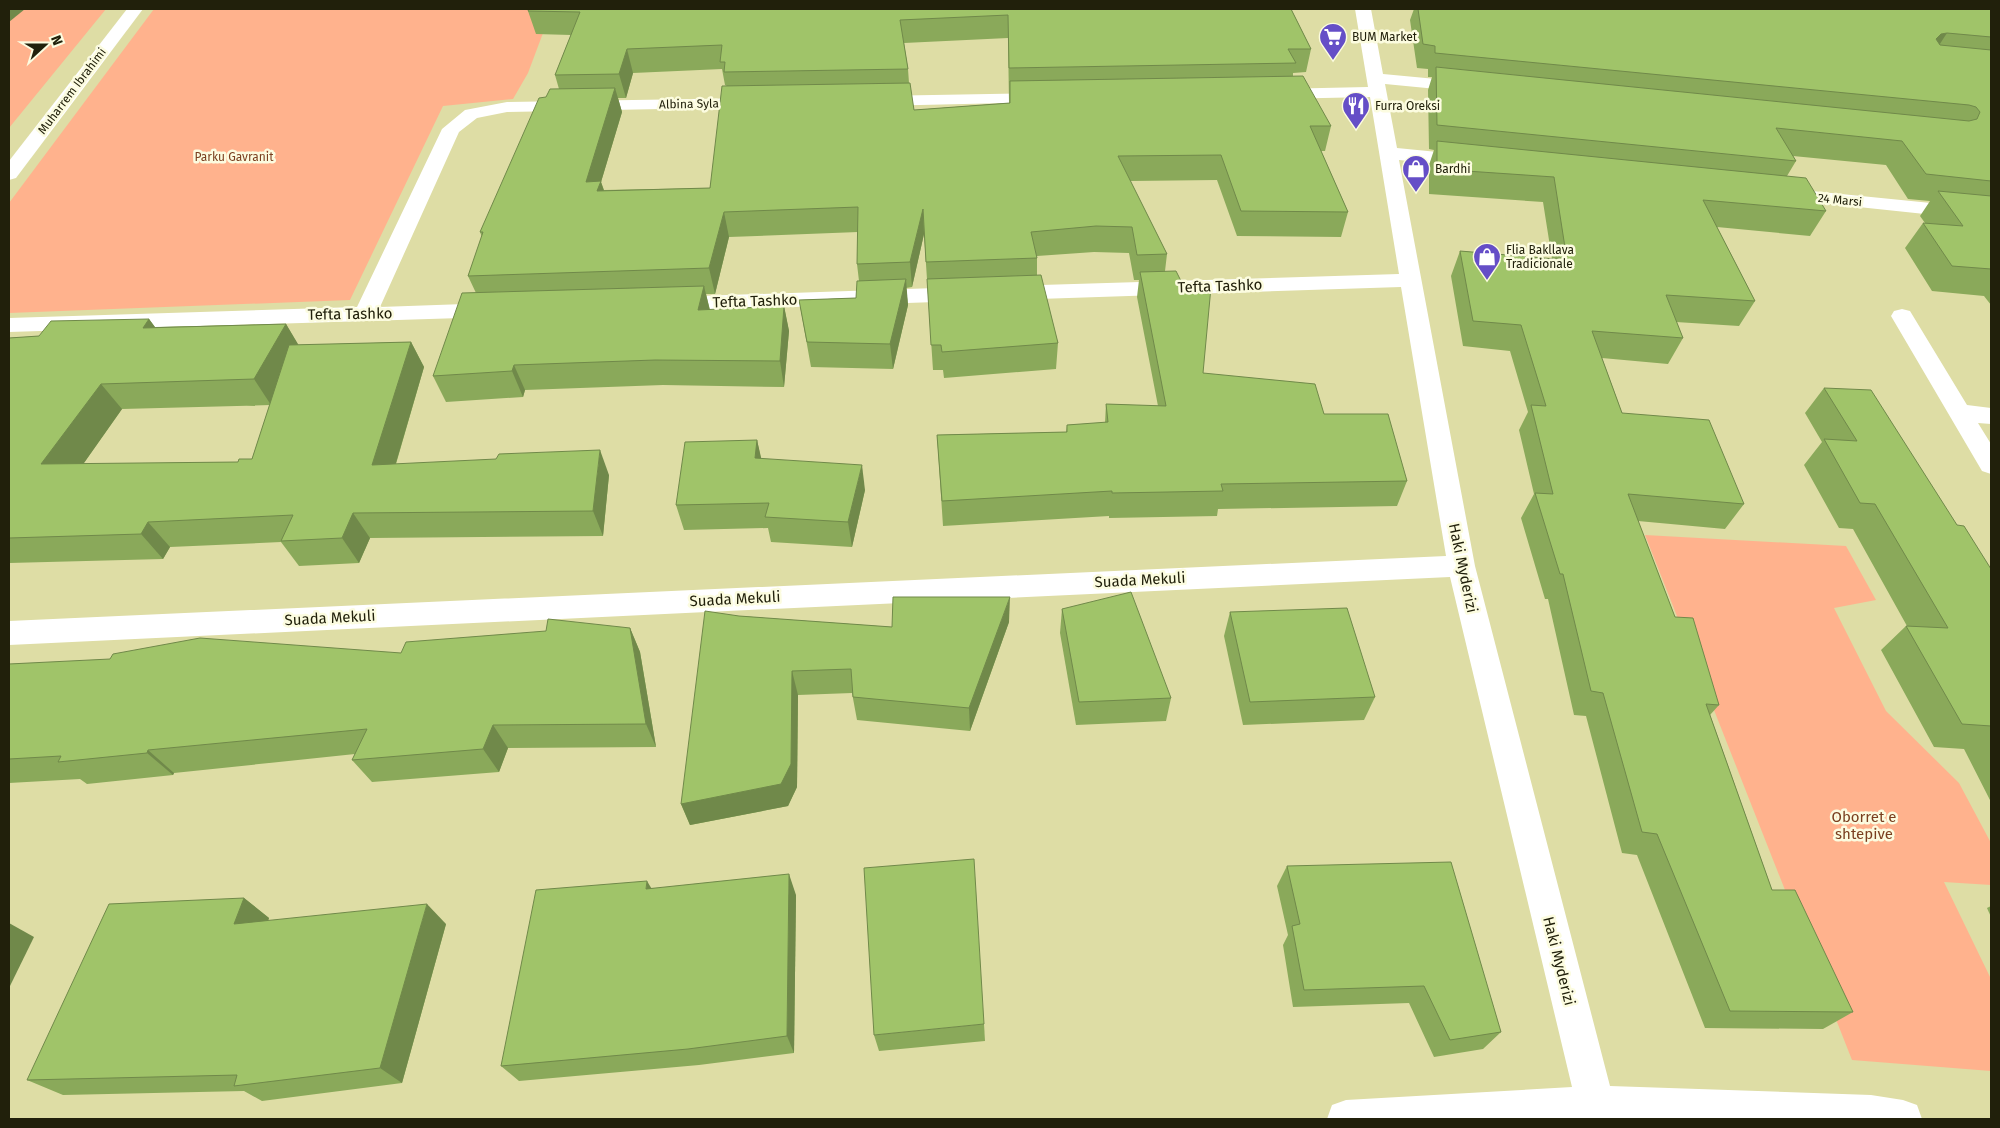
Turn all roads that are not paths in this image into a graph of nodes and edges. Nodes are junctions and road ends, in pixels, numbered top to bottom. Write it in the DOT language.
graph roads {
  1 [pos="135,9"];
  2 [pos="1363,9"];
  3 [pos="1376,85"];
  4 [pos="1482,89"];
  5 [pos="1257,94"];
  6 [pos="1067,98"];
  7 [pos="857,101"];
  8 [pos="777,102"];
  9 [pos="1390,153"];
  10 [pos="1489,164"];
  11 [pos="9,174"];
  12 [pos="1765,193"];
  13 [pos="1991,215"];
  14 [pos="1411,280"];
  15 [pos="654,304"];
  16 [pos="515,309"];
  17 [pos="365,314"];
  18 [pos="1902,316"];
  19 [pos="9,325"];
  20 [pos="1959,412"];
  21 [pos="1991,416"];
  22 [pos="1991,465"];
  23 [pos="1461,566"];
  24 [pos="9,633"];
  25 [pos="1597,1112"];
  26 [pos="1346,1119"];
  27 [pos="1903,1119"];
  1 -- 11 [label="street, Muharrem Ibrahimi"];
  2 -- 3 [label="street, Haki Myderizi"];
  3 -- 4 [label="street"];
  3 -- 5 [label="street"];
  3 -- 9 [label="street, Haki Myderizi"];
  6 -- 7 [label="street"];
  8 -- 17 [label="street, Albina Syla"];
  9 -- 10 [label="street"];
  9 -- 14 [label="street, Haki Myderizi"];
  12 -- 13 [label="street, 24 Marsi"];
  14 -- 15 [label="street, Tefta Tashko"];
  14 -- 23 [label="street, Haki Myderizi"];
  16 -- 17 [label="street, Tefta Tashko"];
  17 -- 19 [label="street, Tefta Tashko"];
  18 -- 20 [label="street"];
  20 -- 21 [label="street"];
  20 -- 22 [label="street"];
  23 -- 24 [label="street, Suada Mekuli"];
  23 -- 25 [label="street, Haki Myderizi"];
  25 -- 26 [label="street"];
  25 -- 27 [label="street"];
}
